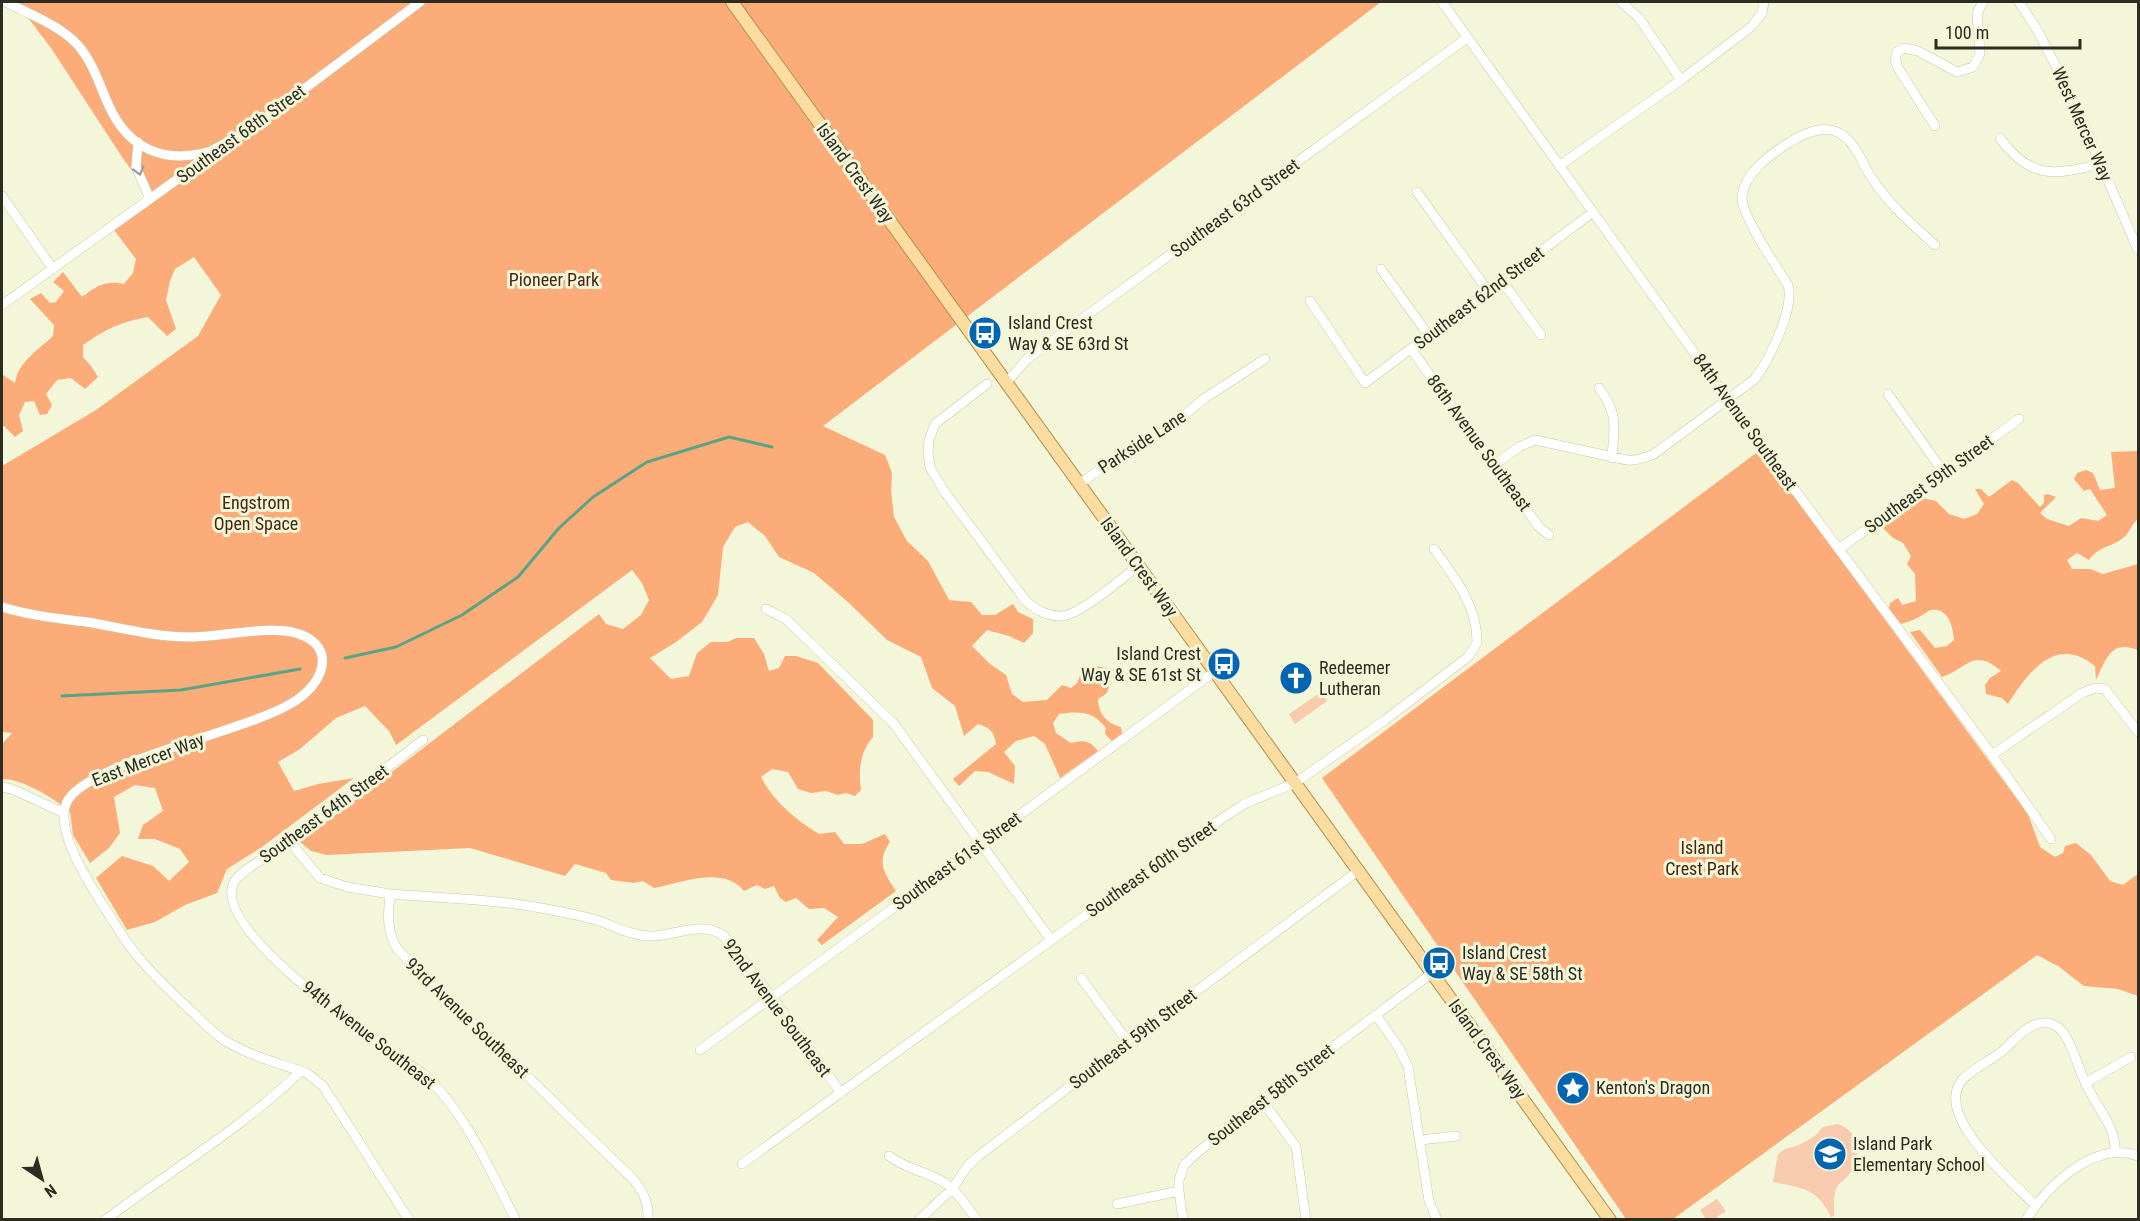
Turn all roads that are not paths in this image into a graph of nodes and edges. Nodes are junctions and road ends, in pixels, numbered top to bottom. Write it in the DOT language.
graph roads {
  1 [pos="6,2"];
  2 [pos="16,2"];
  3 [pos="420,2"];
  4 [pos="732,2"];
  5 [pos="1442,2"];
  6 [pos="1621,2"];
  7 [pos="1983,2"];
  8 [pos="2019,2"];
  9 [pos="1764,3"];
  10 [pos="22,10"];
  11 [pos="1467,38"];
  12 [pos="1681,80"];
  13 [pos="1935,126"];
  14 [pos="2000,138"];
  15 [pos="138,142"];
  16 [pos="209,152"];
  17 [pos="2100,164"];
  18 [pos="1559,166"];
  19 [pos="1417,192"];
  20 [pos="2,196"];
  21 [pos="150,199"];
  22 [pos="1593,212"];
  23 [pos="1935,245"];
  24 [pos="2139,250"];
  25 [pos="1381,268"];
  26 [pos="53,269"];
  27 [pos="1502,281"];
  28 [pos="1488,291"];
  29 [pos="1310,301"];
  30 [pos="2,306"];
  31 [pos="1541,335"];
  32 [pos="1429,336"];
  33 [pos="1411,349"];
  34 [pos="1265,359"];
  35 [pos="1006,383"];
  36 [pos="987,384"];
  37 [pos="1599,388"];
  38 [pos="1888,394"];
  39 [pos="1728,400"];
  40 [pos="2019,418"];
  41 [pos="1612,458"];
  42 [pos="1494,465"];
  43 [pos="1944,473"];
  44 [pos="1079,484"];
  45 [pos="1549,535"];
  46 [pos="1434,549"];
  47 [pos="1839,549"];
  48 [pos="1138,566"];
  49 [pos="2,607"];
  50 [pos="766,609"];
  51 [pos="1214,672"];
  52 [pos="2139,732"];
  53 [pos="423,740"];
  54 [pos="1992,755"];
  55 [pos="1295,783"];
  56 [pos="2,787"];
  57 [pos="64,813"];
  58 [pos="2051,839"];
  59 [pos="289,842"];
  60 [pos="981,844"];
  61 [pos="1359,871"];
  62 [pos="231,891"];
  63 [pos="390,894"];
  64 [pos="1051,940"];
  65 [pos="1432,974"];
  66 [pos="1081,978"];
  67 [pos="772,997"];
  68 [pos="1376,1015"];
  69 [pos="1128,1042"];
  70 [pos="700,1050"];
  71 [pos="2131,1057"];
  72 [pos="301,1071"];
  73 [pos="2085,1083"];
  74 [pos="841,1093"];
  75 [pos="1262,1100"];
  76 [pos="1456,1136"];
  77 [pos="1420,1140"];
  78 [pos="2115,1152"];
  79 [pos="889,1156"];
  80 [pos="2139,1156"];
  81 [pos="742,1164"];
  82 [pos="952,1189"];
  83 [pos="1179,1191"];
  84 [pos="1117,1204"];
  85 [pos="2035,1205"];
  86 [pos="105,1220"];
  87 [pos="409,1220"];
  88 [pos="516,1220"];
  89 [pos="648,1220"];
  90 [pos="919,1220"];
  91 [pos="977,1220"];
  92 [pos="1183,1220"];
  93 [pos="1306,1220"];
  94 [pos="1437,1220"];
  95 [pos="1610,1220"];
  96 [pos="2026,1220"];
  1 -- 10 [label="street"];
  2 -- 10 [label="street"];
  3 -- 16 [label="street, Southeast 68th Street"];
  4 -- 35 [label="main road, Island Crest Way"];
  5 -- 11 [label="street, 84th Avenue Southeast"];
  6 -- 12 [label="street"];
  7 -- 13 [label="street"];
  8 -- 17 [label="street, West Mercer Way"];
  9 -- 12 [label="street"];
  10 -- 15 [label="street"];
  11 -- 18 [label="street, 84th Avenue Southeast"];
  11 -- 35 [label="street, Southeast 63rd Street"];
  12 -- 18 [label="street"];
  14 -- 17 [label="street"];
  15 -- 16 [label="street"];
  15 -- 21 [label="street, one-way"];
  16 -- 21 [label="street, Southeast 68th Street"];
  17 -- 24 [label="street, West Mercer Way"];
  18 -- 22 [label="street, 84th Avenue Southeast"];
  19 -- 28 [label="street"];
  20 -- 26 [label="street"];
  21 -- 26 [label="street, Southeast 68th Street"];
  22 -- 27 [label="street, Southeast 62nd Street"];
  22 -- 39 [label="street, 84th Avenue Southeast"];
  23 -- 39 [label="street"];
  25 -- 32 [label="street"];
  26 -- 30 [label="street, Southeast 68th Street"];
  27 -- 28 [label="street, Southeast 62nd Street"];
  27 -- 31 [label="street"];
  28 -- 32 [label="street, Southeast 62nd Street"];
  29 -- 33 [label="street, Southeast 62nd Street"];
  32 -- 33 [label="street, Southeast 62nd Street"];
  33 -- 42 [label="street, 86th Avenue Southeast"];
  34 -- 44 [label="street, Parkside Lane"];
  35 -- 44 [label="main road, Island Crest Way"];
  36 -- 48 [label="street"];
  37 -- 41 [label="street"];
  38 -- 43 [label="street"];
  39 -- 41 [label="street"];
  39 -- 47 [label="street, 84th Avenue Southeast"];
  40 -- 43 [label="street, Southeast 59th Street"];
  41 -- 42 [label="street"];
  42 -- 45 [label="street, 86th Avenue Southeast"];
  43 -- 47 [label="street, Southeast 59th Street"];
  44 -- 48 [label="main road, Island Crest Way"];
  46 -- 55 [label="street, Southeast 60th Street"];
  47 -- 54 [label="street, 84th Avenue Southeast"];
  48 -- 51 [label="main road, Island Crest Way"];
  49 -- 57 [label="street, East Mercer Way"];
  50 -- 60 [label="street"];
  51 -- 55 [label="main road, Island Crest Way"];
  51 -- 60 [label="street, Southeast 61st Street"];
  52 -- 54 [label="street"];
  53 -- 59 [label="street, Southeast 64th Street"];
  54 -- 58 [label="street, 84th Avenue Southeast"];
  55 -- 61 [label="main road, Island Crest Way"];
  55 -- 64 [label="street, Southeast 60th Street"];
  56 -- 57 [label="street"];
  57 -- 72 [label="street"];
  59 -- 62 [label="street, Southeast 64th Street"];
  59 -- 63 [label="street"];
  60 -- 64 [label="street"];
  60 -- 67 [label="street, Southeast 61st Street"];
  61 -- 65 [label="main road, Island Crest Way"];
  61 -- 69 [label="street, Southeast 59th Street"];
  62 -- 88 [label="street, 94th Avenue Southeast"];
  63 -- 67 [label="street, 92nd Avenue Southeast"];
  63 -- 89 [label="street, 93rd Avenue Southeast"];
  64 -- 74 [label="street, Southeast 60th Street"];
  65 -- 68 [label="street, Southeast 58th Street"];
  65 -- 95 [label="main road, Island Crest Way"];
  66 -- 69 [label="street"];
  67 -- 70 [label="street, Southeast 61st Street"];
  67 -- 74 [label="street, 92nd Avenue Southeast"];
  68 -- 75 [label="street, Southeast 58th Street"];
  68 -- 77 [label="street"];
  69 -- 82 [label="street, Southeast 59th Street"];
  71 -- 73 [label="street"];
  72 -- 86 [label="street"];
  72 -- 87 [label="street"];
  73 -- 78 [label="street"];
  73 -- 85 [label="street"];
  74 -- 81 [label="street, Southeast 60th Street"];
  75 -- 83 [label="street, Southeast 58th Street"];
  75 -- 93 [label="street"];
  76 -- 77 [label="street"];
  77 -- 94 [label="street"];
  78 -- 80 [label="street"];
  78 -- 85 [label="street"];
  79 -- 82 [label="street"];
  82 -- 90 [label="street, Southeast 59th Street"];
  82 -- 91 [label="street"];
  83 -- 84 [label="street"];
  83 -- 92 [label="street"];
  85 -- 96 [label="street"];
}
